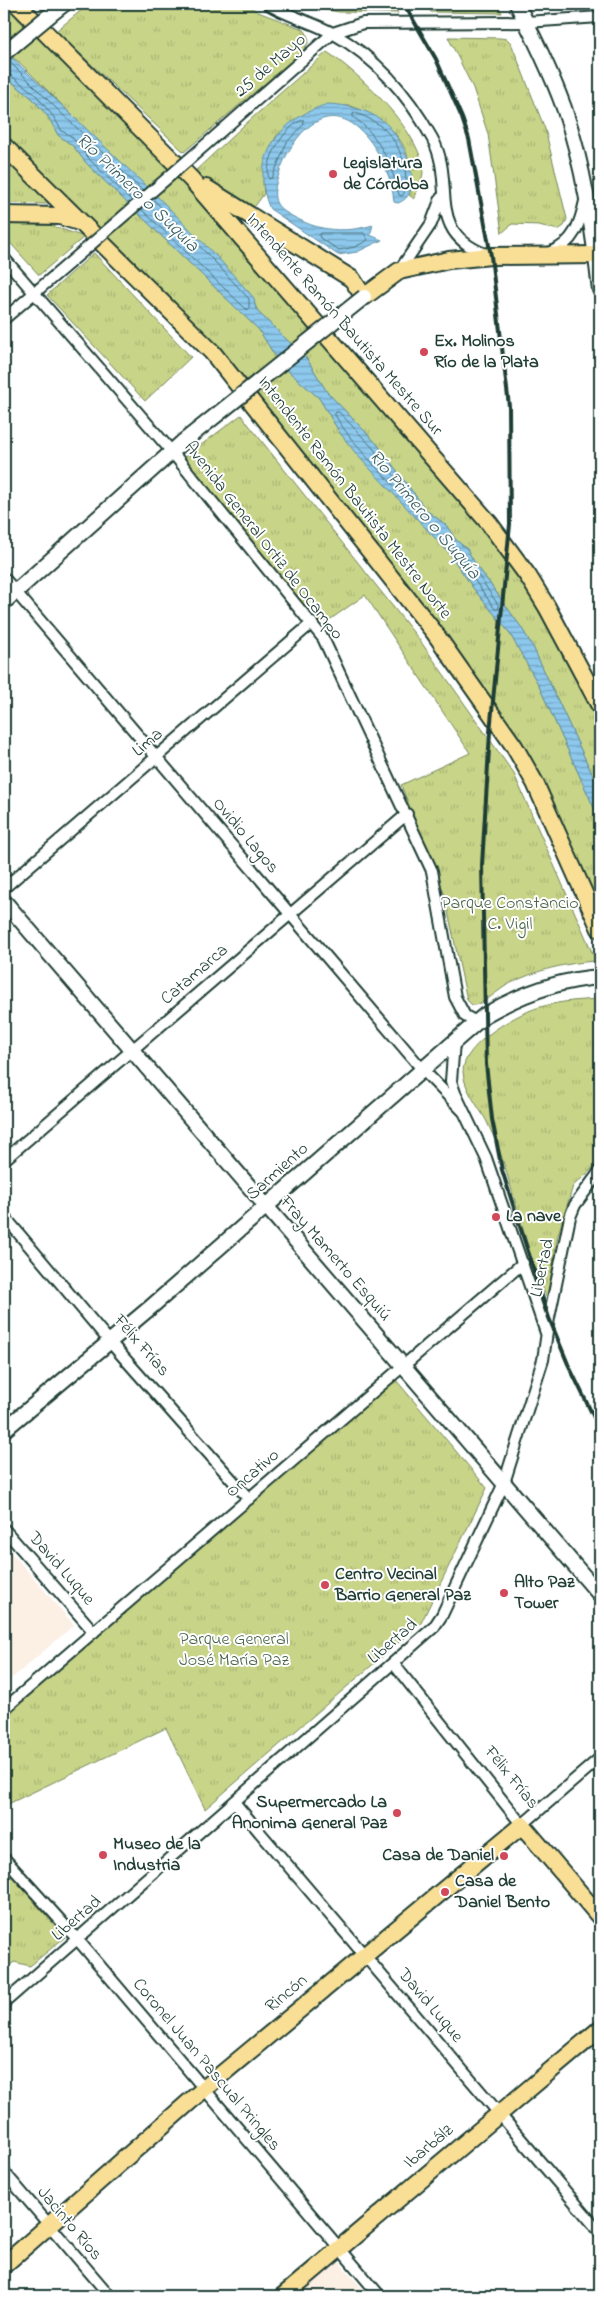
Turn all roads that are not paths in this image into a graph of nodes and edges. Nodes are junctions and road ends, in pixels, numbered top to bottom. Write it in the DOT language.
graph roads {
  1 [pos="17,4"];
  2 [pos="268,4"];
  3 [pos="517,4"];
  4 [pos="55,8"];
  5 [pos="600,17"];
  6 [pos="526,22"];
  7 [pos="333,34"];
  8 [pos="4,53"];
  9 [pos="4,146"];
  10 [pos="444,177"];
  11 [pos="191,179"];
  12 [pos="586,198"];
  13 [pos="4,215"];
  14 [pos="84,224"];
  15 [pos="598,255"];
  16 [pos="491,256"];
  17 [pos="543,256"];
  18 [pos="4,258"];
  19 [pos="400,271"];
  20 [pos="600,290"];
  21 [pos="34,293"];
  22 [pos="364,297"];
  23 [pos="4,320"];
  24 [pos="162,440"];
  25 [pos="184,441"];
  26 [pos="172,452"];
  27 [pos="184,468"];
  28 [pos="4,578"];
  29 [pos="15,592"];
  30 [pos="4,602"];
  31 [pos="312,623"];
  32 [pos="600,706"];
  33 [pos="156,757"];
  34 [pos="407,814"];
  35 [pos="4,888"];
  36 [pos="4,901"];
  37 [pos="290,914"];
  38 [pos="600,929"];
  39 [pos="598,977"];
  40 [pos="476,1022"];
  41 [pos="454,1042"];
  42 [pos="132,1050"];
  43 [pos="422,1069"];
  44 [pos="464,1112"];
  45 [pos="4,1160"];
  46 [pos="600,1172"];
  47 [pos="266,1208"];
  48 [pos="4,1216"];
  49 [pos="523,1263"];
  50 [pos="548,1339"];
  51 [pos="110,1342"];
  52 [pos="403,1366"];
  53 [pos="4,1430"];
  54 [pos="504,1483"];
  55 [pos="249,1499"];
  56 [pos="4,1528"];
  57 [pos="600,1595"];
  58 [pos="94,1632"];
  59 [pos="393,1663"];
  60 [pos="4,1710"];
  61 [pos="600,1758"];
  62 [pos="234,1802"];
  63 [pos="522,1825"];
  64 [pos="4,1858"];
  65 [pos="600,1917"];
  66 [pos="78,1940"];
  67 [pos="365,1955"];
  68 [pos="4,2003"];
  69 [pos="600,2028"];
  70 [pos="205,2088"];
  71 [pos="500,2114"];
  72 [pos="4,2172"];
  73 [pos="49,2225"];
  74 [pos="600,2232"];
  75 [pos="340,2249"];
  76 [pos="4,2265"];
  77 [pos="110,2296"];
  78 [pos="283,2296"];
  79 [pos="380,2296"];
  1 -- 11 [label="main road, Intendente Ramón Bautista Mestre Sur"];
  2 -- 7 [label="street"];
  3 -- 6 [label="main road"];
  4 -- 8 [label="main road, bridge"];
  5 -- 6 [label="street, 25 de Mayo"];
  6 -- 7 [label="street, 25 de Mayo"];
  6 -- 12 [label="main road"];
  7 -- 10 [label="street"];
  7 -- 21 [label="street, 25 de Mayo, bridge"];
  9 -- 14 [label="main road, Intendente Ramón Bautista Mestre Norte"];
  10 -- 16 [label="street"];
  10 -- 19 [label="street"];
  11 -- 22 [label="main road"];
  11 -- 32 [label="main road, Intendente Ramón Bautista Mestre Sur"];
  12 -- 15 [label="main road"];
  12 -- 17 [label="street"];
  13 -- 14 [label="main road"];
  14 -- 38 [label="main road, Intendente Ramón Bautista Mestre Norte"];
  15 -- 17 [label="main road"];
  15 -- 20 [label="main road"];
  16 -- 17 [label="main road"];
  16 -- 19 [label="main road"];
  18 -- 21 [label="street, Avenida General Ortiz de Ocampo"];
  19 -- 22 [label="main road"];
  21 -- 23 [label="street"];
  21 -- 24 [label="street, Avenida General Ortiz de Ocampo"];
  22 -- 25 [label="main road, bridge"];
  24 -- 25 [label="street"];
  24 -- 26 [label="street, Avenida General Ortiz de Ocampo"];
  25 -- 26 [label="main road"];
  25 -- 27 [label="street"];
  26 -- 27 [label="street, Avenida General Ortiz de Ocampo"];
  26 -- 29 [label="main road"];
  27 -- 31 [label="street, Avenida General Ortiz de Ocampo"];
  28 -- 29 [label="street, Ovidio Lagos"];
  29 -- 30 [label="main road"];
  29 -- 33 [label="street, Ovidio Lagos"];
  31 -- 33 [label="street, Lima"];
  31 -- 34 [label="street, Avenida General Ortiz de Ocampo"];
  33 -- 35 [label="street, Lima"];
  33 -- 37 [label="street, Ovidio Lagos"];
  34 -- 37 [label="street, Catamarca"];
  34 -- 40 [label="street, Avenida General Ortiz de Ocampo"];
  36 -- 42 [label="main road, Fray Mamerto Esquiú"];
  37 -- 42 [label="street, Catamarca"];
  37 -- 43 [label="street, Ovidio Lagos"];
  39 -- 40 [label="main road, Sarmiento"];
  40 -- 41 [label="main road, Sarmiento"];
  41 -- 43 [label="main road, Sarmiento"];
  41 -- 44 [label="street, Ovidio Lagos"];
  42 -- 45 [label="street, Catamarca"];
  42 -- 47 [label="main road, Fray Mamerto Esquiú"];
  43 -- 44 [label="street, Ovidio Lagos"];
  43 -- 47 [label="main road, Sarmiento"];
  44 -- 49 [label="street, Ovidio Lagos"];
  46 -- 50 [label="street, Libertad"];
  47 -- 51 [label="main road, Sarmiento"];
  47 -- 52 [label="main road, Fray Mamerto Esquiú"];
  48 -- 51 [label="street, Félix Frías"];
  49 -- 50 [label="street, Ovidio Lagos"];
  49 -- 52 [label="street, Oncativo"];
  50 -- 54 [label="street, Libertad"];
  51 -- 53 [label="main road, Sarmiento"];
  51 -- 55 [label="street, Félix Frías"];
  52 -- 54 [label="main road, Fray Mamerto Esquiú"];
  52 -- 55 [label="street, Oncativo"];
  54 -- 57 [label="main road, Fray Mamerto Esquiú"];
  54 -- 59 [label="street, Libertad"];
  55 -- 58 [label="street, Oncativo"];
  56 -- 58 [label="street, David Luque"];
  58 -- 60 [label="street, Oncativo"];
  59 -- 62 [label="street, Libertad"];
  59 -- 63 [label="street, Félix Frías"];
  61 -- 63 [label="street, Rincón"];
  62 -- 66 [label="street, Libertad"];
  62 -- 67 [label="street, David Luque"];
  63 -- 65 [label="main road, Félix Frías"];
  63 -- 67 [label="main road, Rincón"];
  64 -- 66 [label="street, Coronel Juan Pascual Pringles"];
  66 -- 68 [label="street, Libertad"];
  66 -- 70 [label="street, Coronel Juan Pascual Pringles"];
  67 -- 70 [label="main road, Rincón"];
  67 -- 71 [label="street, David Luque"];
  69 -- 71 [label="main road, Ibarbálz"];
  70 -- 73 [label="main road, Rincón"];
  70 -- 75 [label="street, Coronel Juan Pascual Pringles"];
  71 -- 74 [label="street, David Luque"];
  71 -- 75 [label="main road, Ibarbálz"];
  72 -- 73 [label="street, Jacinto Ríos"];
  73 -- 76 [label="main road, Rincón"];
  73 -- 77 [label="street, Jacinto Ríos"];
  75 -- 78 [label="main road, Ibarbálz"];
  75 -- 79 [label="street, Coronel Juan Pascual Pringles"];
}
